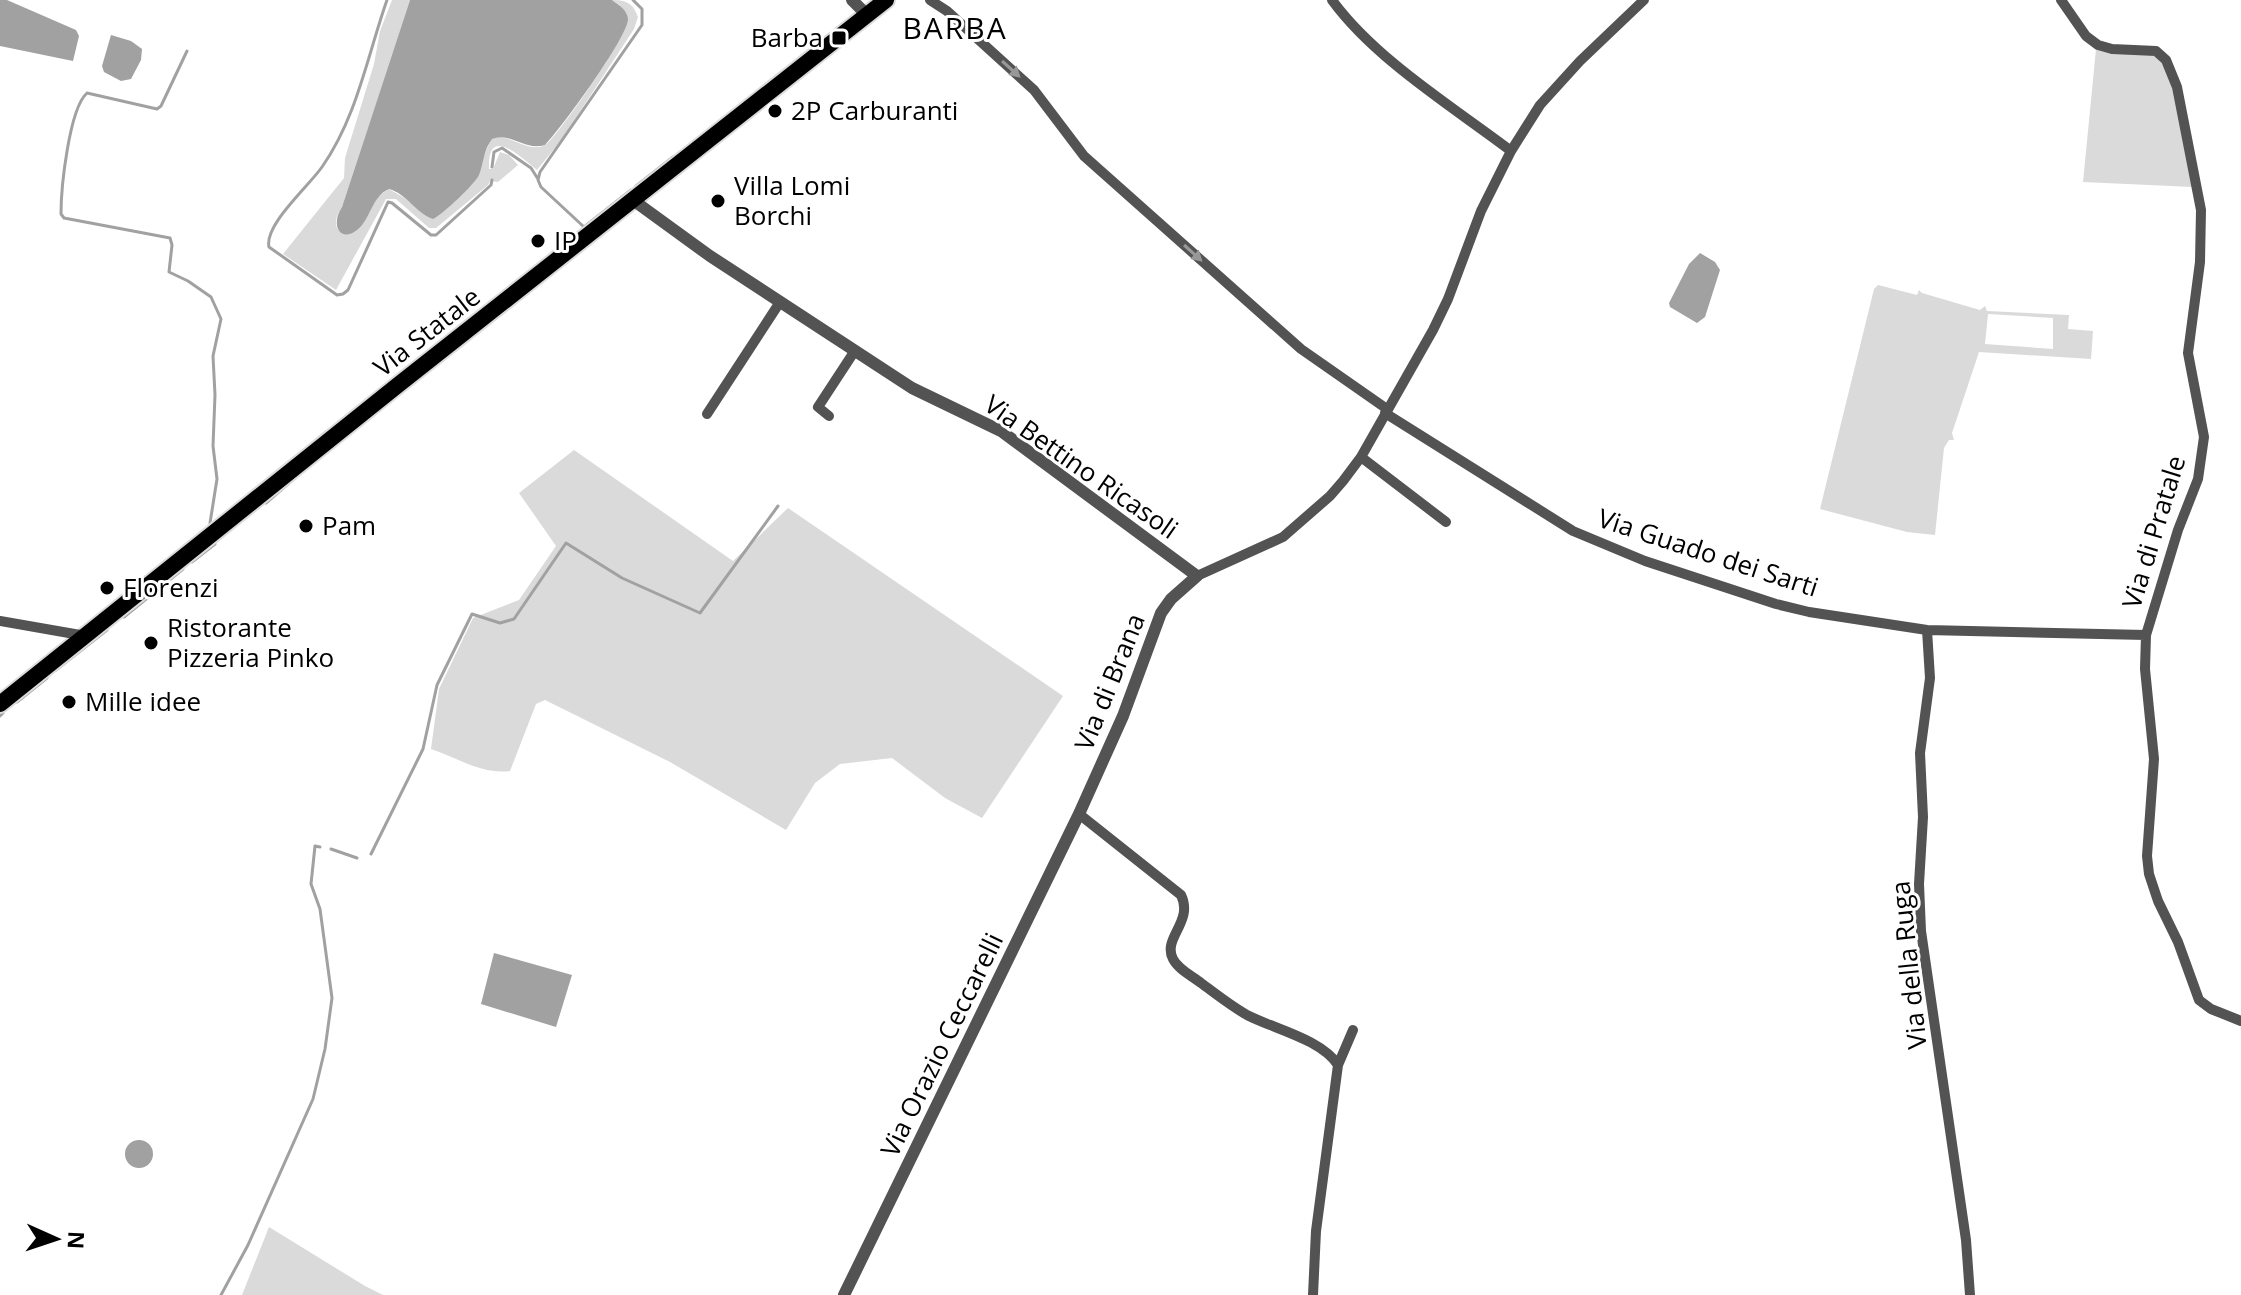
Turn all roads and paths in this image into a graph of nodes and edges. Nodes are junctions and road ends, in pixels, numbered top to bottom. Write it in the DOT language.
graph roads {
  1 [pos="852,0"];
  2 [pos="886,0"];
  3 [pos="930,0"];
  4 [pos="1332,0"];
  5 [pos="1644,0"];
  6 [pos="2061,0"];
  7 [pos="867,15"];
  8 [pos="1511,151"];
  9 [pos="634,198"];
  10 [pos="780,302"];
  11 [pos="854,352"];
  12 [pos="1386,411"];
  13 [pos="707,414"];
  14 [pos="829,416"];
  15 [pos="1361,457"];
  16 [pos="1446,522"];
  17 [pos="1197,576"];
  18 [pos="0,621"];
  19 [pos="1927,630"];
  20 [pos="2146,635"];
  21 [pos="86,636"];
  22 [pos="0,704"];
  23 [pos="1079,814"];
  24 [pos="2241,1021"];
  25 [pos="1353,1030"];
  26 [pos="1338,1065"];
  27 [pos="844,1295"];
  28 [pos="1313,1295"];
  29 [pos="1970,1295"];
  1 -- 7 [label="street"];
  2 -- 7 [label="main road, Via Statale"];
  3 -- 12 [label="street, one-way"];
  4 -- 8 [label="street"];
  5 -- 8 [label="street, Via di Brana"];
  6 -- 20 [label="street, Via di Pratale"];
  7 -- 9 [label="main road, Via Statale"];
  8 -- 12 [label="street, Via di Brana"];
  9 -- 10 [label="street, Via Bettino Ricasoli"];
  9 -- 21 [label="main road, Via Statale"];
  10 -- 11 [label="street, Via Bettino Ricasoli"];
  10 -- 13 [label="street"];
  11 -- 14 [label="street"];
  11 -- 17 [label="street, Via Bettino Ricasoli"];
  12 -- 15 [label="street, Via di Brana"];
  12 -- 19 [label="street, Via Guado dei Sarti"];
  15 -- 16 [label="street"];
  15 -- 17 [label="street, Via di Brana"];
  17 -- 23 [label="street, Via di Brana"];
  18 -- 21 [label="street"];
  19 -- 20 [label="street, Via Guado dei Sarti"];
  19 -- 29 [label="street, Via della Ruga"];
  20 -- 24 [label="street, Via di Pratale"];
  21 -- 22 [label="main road, Via Statale"];
  23 -- 26 [label="street"];
  23 -- 27 [label="street, Via Orazio Ceccarelli"];
  25 -- 26 [label="street"];
  26 -- 28 [label="street"];
}
